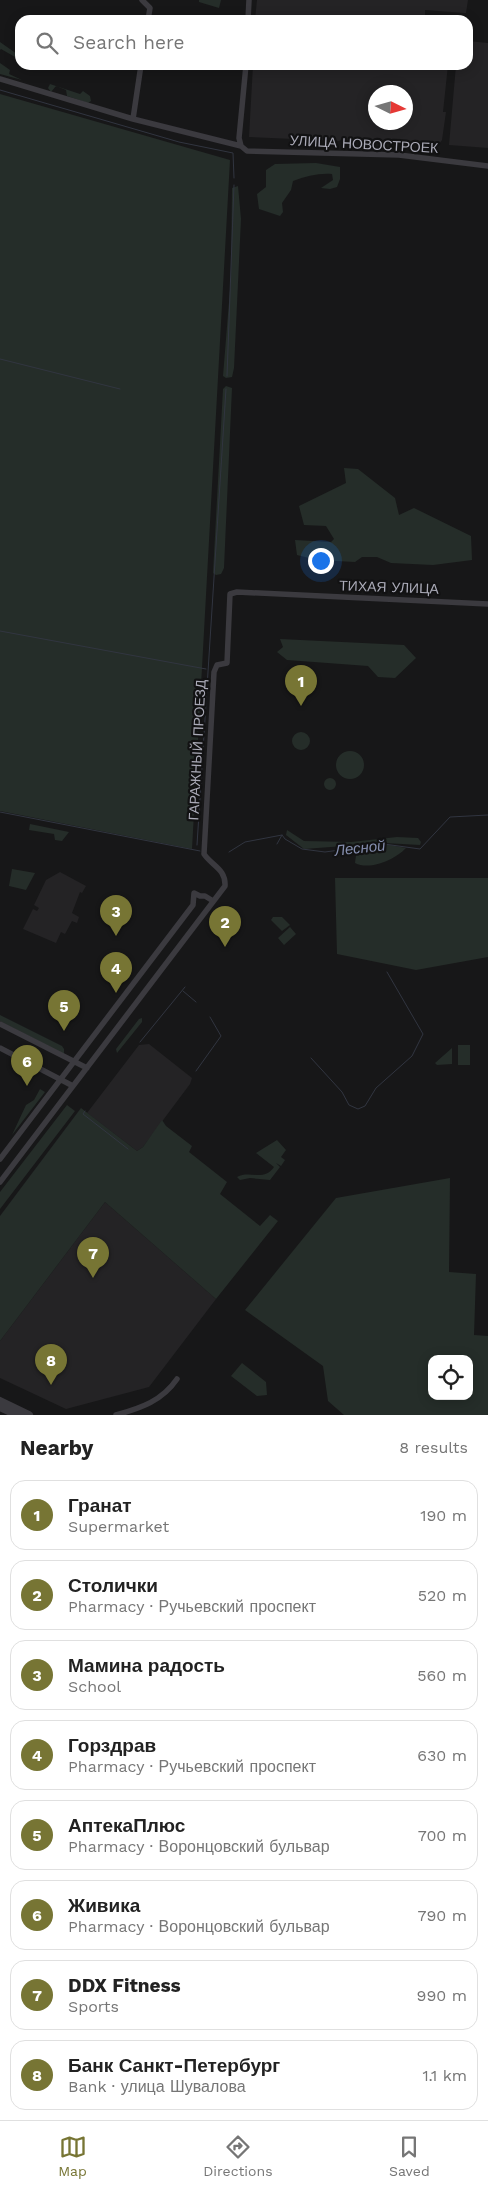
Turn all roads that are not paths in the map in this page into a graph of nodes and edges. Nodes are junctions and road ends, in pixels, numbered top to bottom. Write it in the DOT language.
graph roads {
  1 [pos="142,0"];
  2 [pos="249,0"];
  3 [pos="149,15"];
  4 [pos="248,15"];
  5 [pos="141,70"];
  6 [pos="246,70"];
  7 [pos="0,79"];
  8 [pos="133,120"];
  9 [pos="241,146"];
  10 [pos="488,166"];
  11 [pos="230,594"];
  12 [pos="488,604"];
  13 [pos="213,901"];
  14 [pos="0,1024"];
  15 [pos="0,1048"];
  16 [pos="75,1062"];
  17 [pos="87,1068"];
  18 [pos="61,1080"];
  19 [pos="73,1086"];
  20 [pos="0,1159"];
  21 [pos="0,1182"];
  22 [pos="177,1380"];
  23 [pos="0,1401"];
  24 [pos="0,1407"];
  25 [pos="16,1415"];
  26 [pos="29,1415"];
  27 [pos="116,1415"];
  1 -- 3 [label="street"];
  2 -- 4 [label="street"];
  5 -- 8 [label="street"];
  6 -- 9 [label="street"];
  7 -- 8 [label="street, УЛИЦА НОВОСТРОЕК"];
  8 -- 9 [label="street, УЛИЦА НОВОСТРОЕК"];
  9 -- 10 [label="street, УЛИЦА НОВОСТРОЕК"];
  11 -- 12 [label="street, ТИХАЯ УЛИЦА"];
  11 -- 13 [label="street, ГАРАЖНЫЙ ПРОЕЗД"];
  13 -- 16 [label="street"];
  13 -- 17 [label="street"];
  14 -- 16 [label="street"];
  15 -- 18 [label="street"];
  16 -- 17 [label="street"];
  16 -- 18 [label="street"];
  17 -- 19 [label="street"];
  18 -- 19 [label="street"];
  18 -- 20 [label="street"];
  19 -- 21 [label="street"];
  22 -- 27 [label="street"];
  23 -- 26 [label="street"];
  24 -- 25 [label="street"];
}
